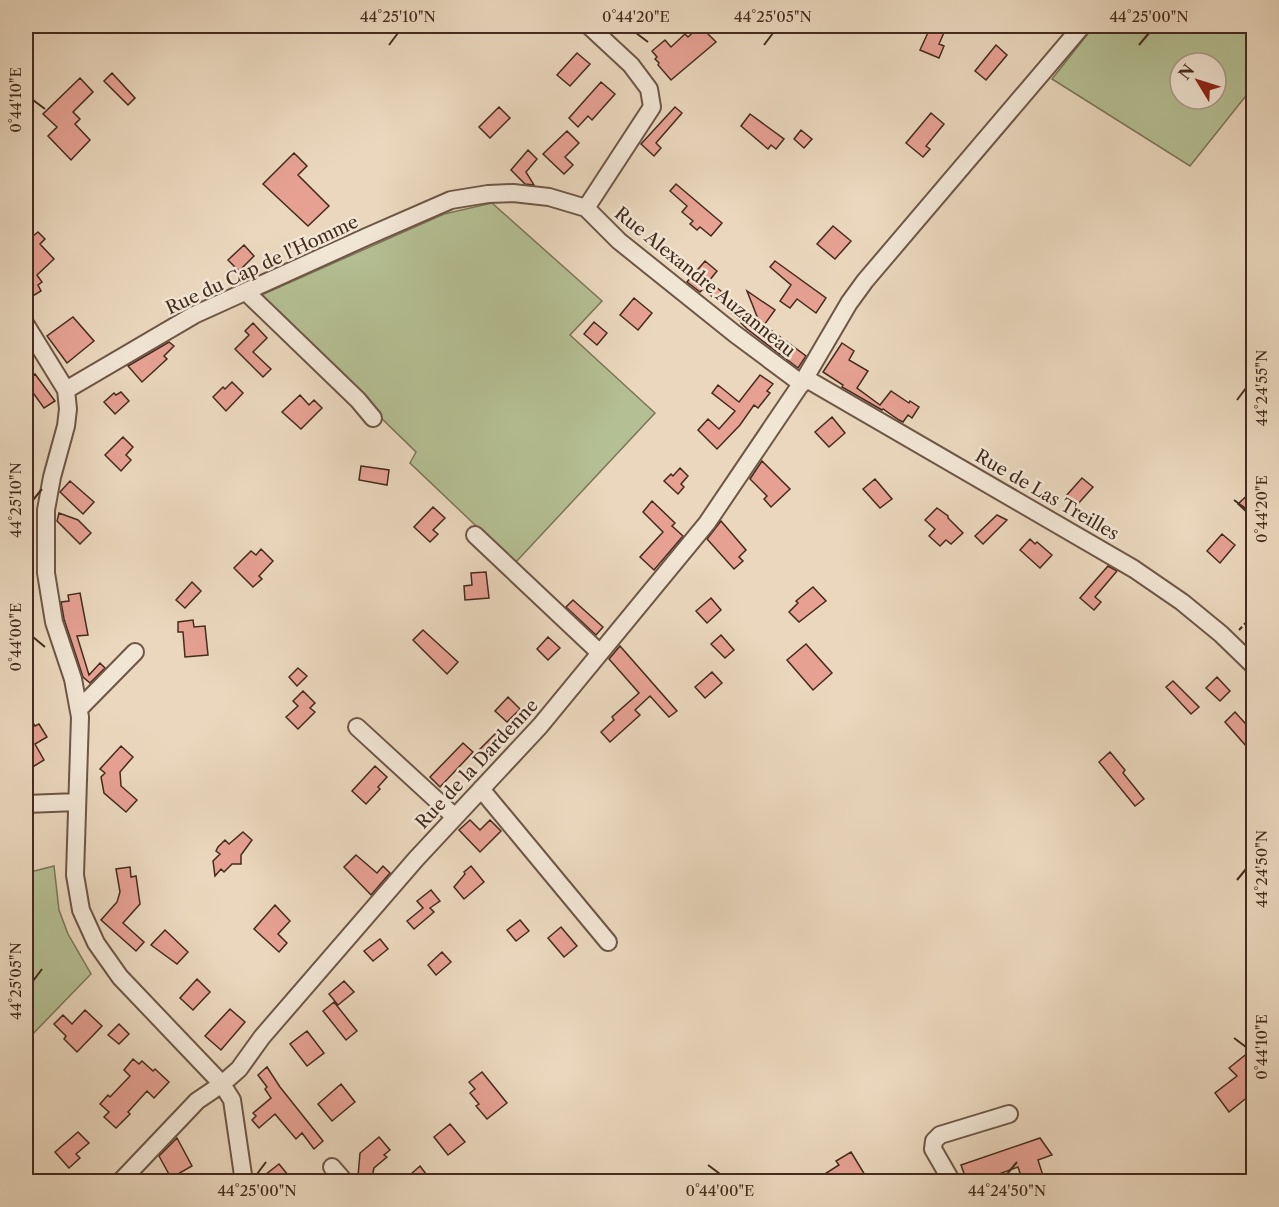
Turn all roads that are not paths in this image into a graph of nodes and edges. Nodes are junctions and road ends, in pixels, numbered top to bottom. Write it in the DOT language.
graph roads {
  1 [pos="589,26"];
  2 [pos="1082,26"];
  3 [pos="586,208"];
  4 [pos="246,292"];
  5 [pos="26,325"];
  6 [pos="804,381"];
  7 [pos="66,390"];
  8 [pos="373,418"];
  9 [pos="475,535"];
  10 [pos="135,652"];
  11 [pos="600,653"];
  12 [pos="1254,666"];
  13 [pos="79,709"];
  14 [pos="357,727"];
  15 [pos="481,789"];
  16 [pos="77,802"];
  17 [pos="26,804"];
  18 [pos="454,818"];
  19 [pos="608,942"];
  20 [pos="222,1084"];
  21 [pos="1009,1114"];
  22 [pos="332,1167"];
  23 [pos="120,1182"];
  24 [pos="244,1182"];
  25 [pos="345,1182"];
  26 [pos="952,1182"];
  1 -- 3 [label="street"];
  2 -- 6 [label="street, Rue de la Dardenne"];
  3 -- 4 [label="street, Rue du Cap de l'Homme"];
  3 -- 6 [label="street, Rue Alexandre Auzanneau"];
  4 -- 7 [label="street, Rue du Cap de l'Homme"];
  4 -- 8 [label="street"];
  5 -- 7 [label="street"];
  6 -- 11 [label="street, Rue de la Dardenne"];
  6 -- 12 [label="street, Rue de Las Treilles"];
  7 -- 13 [label="street"];
  9 -- 11 [label="street"];
  10 -- 13 [label="street"];
  11 -- 15 [label="street, Rue de la Dardenne"];
  13 -- 16 [label="street"];
  14 -- 18 [label="street"];
  15 -- 18 [label="street, Rue de la Dardenne"];
  15 -- 19 [label="street"];
  16 -- 17 [label="street"];
  16 -- 20 [label="street"];
  18 -- 20 [label="street, Rue de la Dardenne"];
  20 -- 23 [label="street, Rue de la Dardenne"];
  20 -- 24 [label="street"];
  21 -- 26 [label="street"];
  22 -- 25 [label="street"];
}
